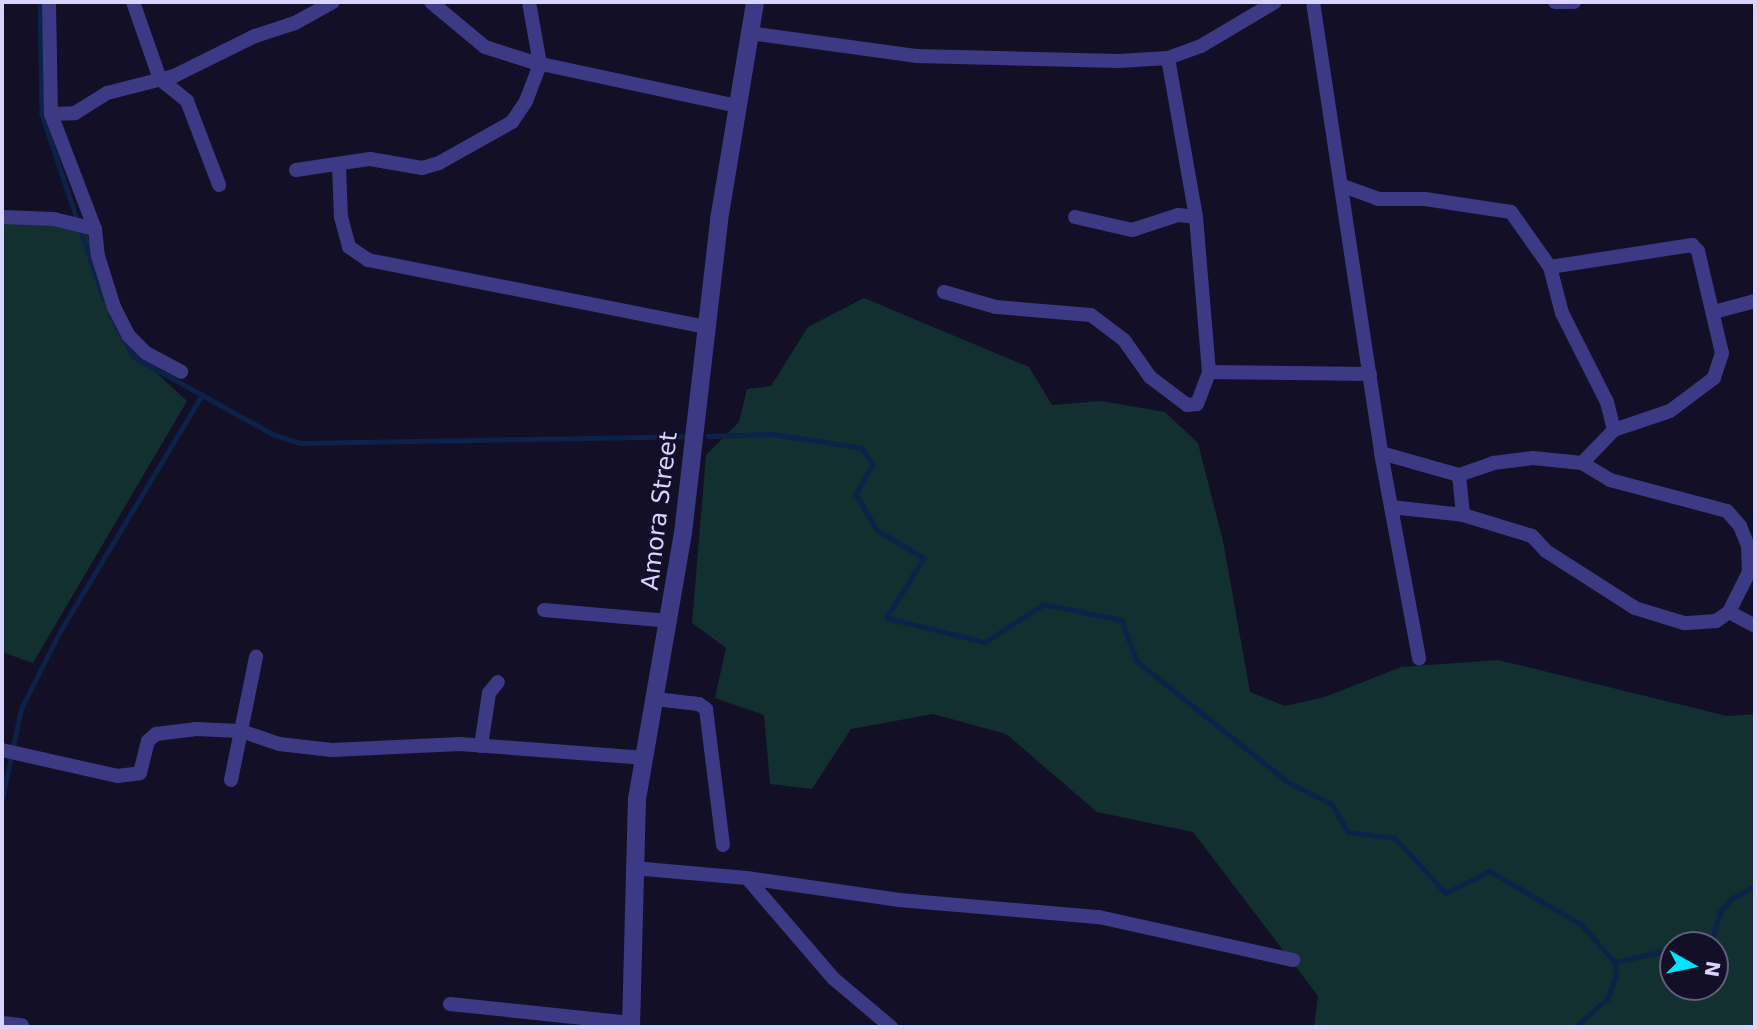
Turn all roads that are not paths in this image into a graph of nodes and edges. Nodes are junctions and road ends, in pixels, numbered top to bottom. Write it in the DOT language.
graph roads {
  1 [pos="49,2"];
  2 [pos="133,2"];
  3 [pos="332,2"];
  4 [pos="431,2"];
  5 [pos="529,2"];
  6 [pos="755,2"];
  7 [pos="1275,2"];
  8 [pos="1313,2"];
  9 [pos="1555,2"];
  10 [pos="1574,2"];
  11 [pos="749,33"];
  12 [pos="1168,58"];
  13 [pos="540,64"];
  14 [pos="160,79"];
  15 [pos="737,106"];
  16 [pos="51,114"];
  17 [pos="339,166"];
  18 [pos="296,170"];
  19 [pos="219,185"];
  20 [pos="1343,186"];
  21 [pos="2,216"];
  22 [pos="1075,217"];
  23 [pos="1196,217"];
  24 [pos="85,227"];
  25 [pos="1550,267"];
  26 [pos="944,292"];
  27 [pos="1755,301"];
  28 [pos="1714,312"];
  29 [pos="705,327"];
  30 [pos="181,372"];
  31 [pos="1209,372"];
  32 [pos="1370,374"];
  33 [pos="1614,430"];
  34 [pos="1381,453"];
  35 [pos="1582,463"];
  36 [pos="1459,475"];
  37 [pos="1391,507"];
  38 [pos="1463,515"];
  39 [pos="544,610"];
  40 [pos="1729,612"];
  41 [pos="669,621"];
  42 [pos="1755,626"];
  43 [pos="256,657"];
  44 [pos="1419,659"];
  45 [pos="498,682"];
  46 [pos="655,699"];
  47 [pos="241,732"];
  48 [pos="481,746"];
  49 [pos="2,750"];
  50 [pos="645,758"];
  51 [pos="231,780"];
  52 [pos="723,845"];
  53 [pos="633,868"];
  54 [pos="747,878"];
  55 [pos="1293,960"];
  56 [pos="450,1004"];
  57 [pos="2,1023"];
  58 [pos="22,1025"];
  59 [pos="631,1025"];
  60 [pos="891,1027"];
  1 -- 16 [label="street"];
  2 -- 14 [label="street"];
  3 -- 14 [label="street"];
  4 -- 13 [label="street"];
  5 -- 13 [label="street"];
  6 -- 11 [label="street, Amora Street"];
  7 -- 12 [label="street"];
  8 -- 20 [label="street"];
  9 -- 10 [label="street"];
  11 -- 12 [label="street"];
  11 -- 15 [label="street, Amora Street"];
  12 -- 23 [label="street"];
  13 -- 15 [label="street"];
  13 -- 17 [label="street"];
  14 -- 16 [label="street"];
  14 -- 19 [label="street"];
  15 -- 29 [label="street, Amora Street"];
  16 -- 24 [label="street"];
  17 -- 18 [label="street"];
  17 -- 29 [label="street"];
  20 -- 25 [label="street"];
  20 -- 32 [label="street"];
  21 -- 24 [label="street"];
  22 -- 23 [label="street"];
  23 -- 31 [label="street"];
  24 -- 30 [label="street"];
  25 -- 28 [label="street"];
  25 -- 33 [label="street"];
  26 -- 31 [label="street"];
  27 -- 28 [label="street"];
  28 -- 33 [label="street"];
  29 -- 41 [label="street, Amora Street"];
  31 -- 32 [label="street"];
  32 -- 34 [label="street"];
  33 -- 35 [label="street"];
  34 -- 36 [label="street"];
  34 -- 37 [label="street"];
  35 -- 36 [label="street"];
  35 -- 40 [label="street"];
  36 -- 38 [label="street"];
  37 -- 38 [label="street"];
  37 -- 44 [label="street"];
  38 -- 40 [label="street"];
  39 -- 41 [label="street"];
  40 -- 42 [label="street"];
  41 -- 46 [label="street, Amora Street"];
  43 -- 47 [label="street"];
  45 -- 48 [label="street"];
  46 -- 50 [label="street, Amora Street"];
  46 -- 52 [label="street"];
  47 -- 48 [label="street"];
  47 -- 49 [label="street"];
  47 -- 51 [label="street"];
  48 -- 50 [label="street"];
  50 -- 53 [label="street, Amora Street"];
  53 -- 54 [label="street"];
  53 -- 59 [label="street, Amora Street"];
  54 -- 55 [label="street"];
  54 -- 60 [label="street"];
  56 -- 59 [label="street"];
  57 -- 58 [label="street"];
}
